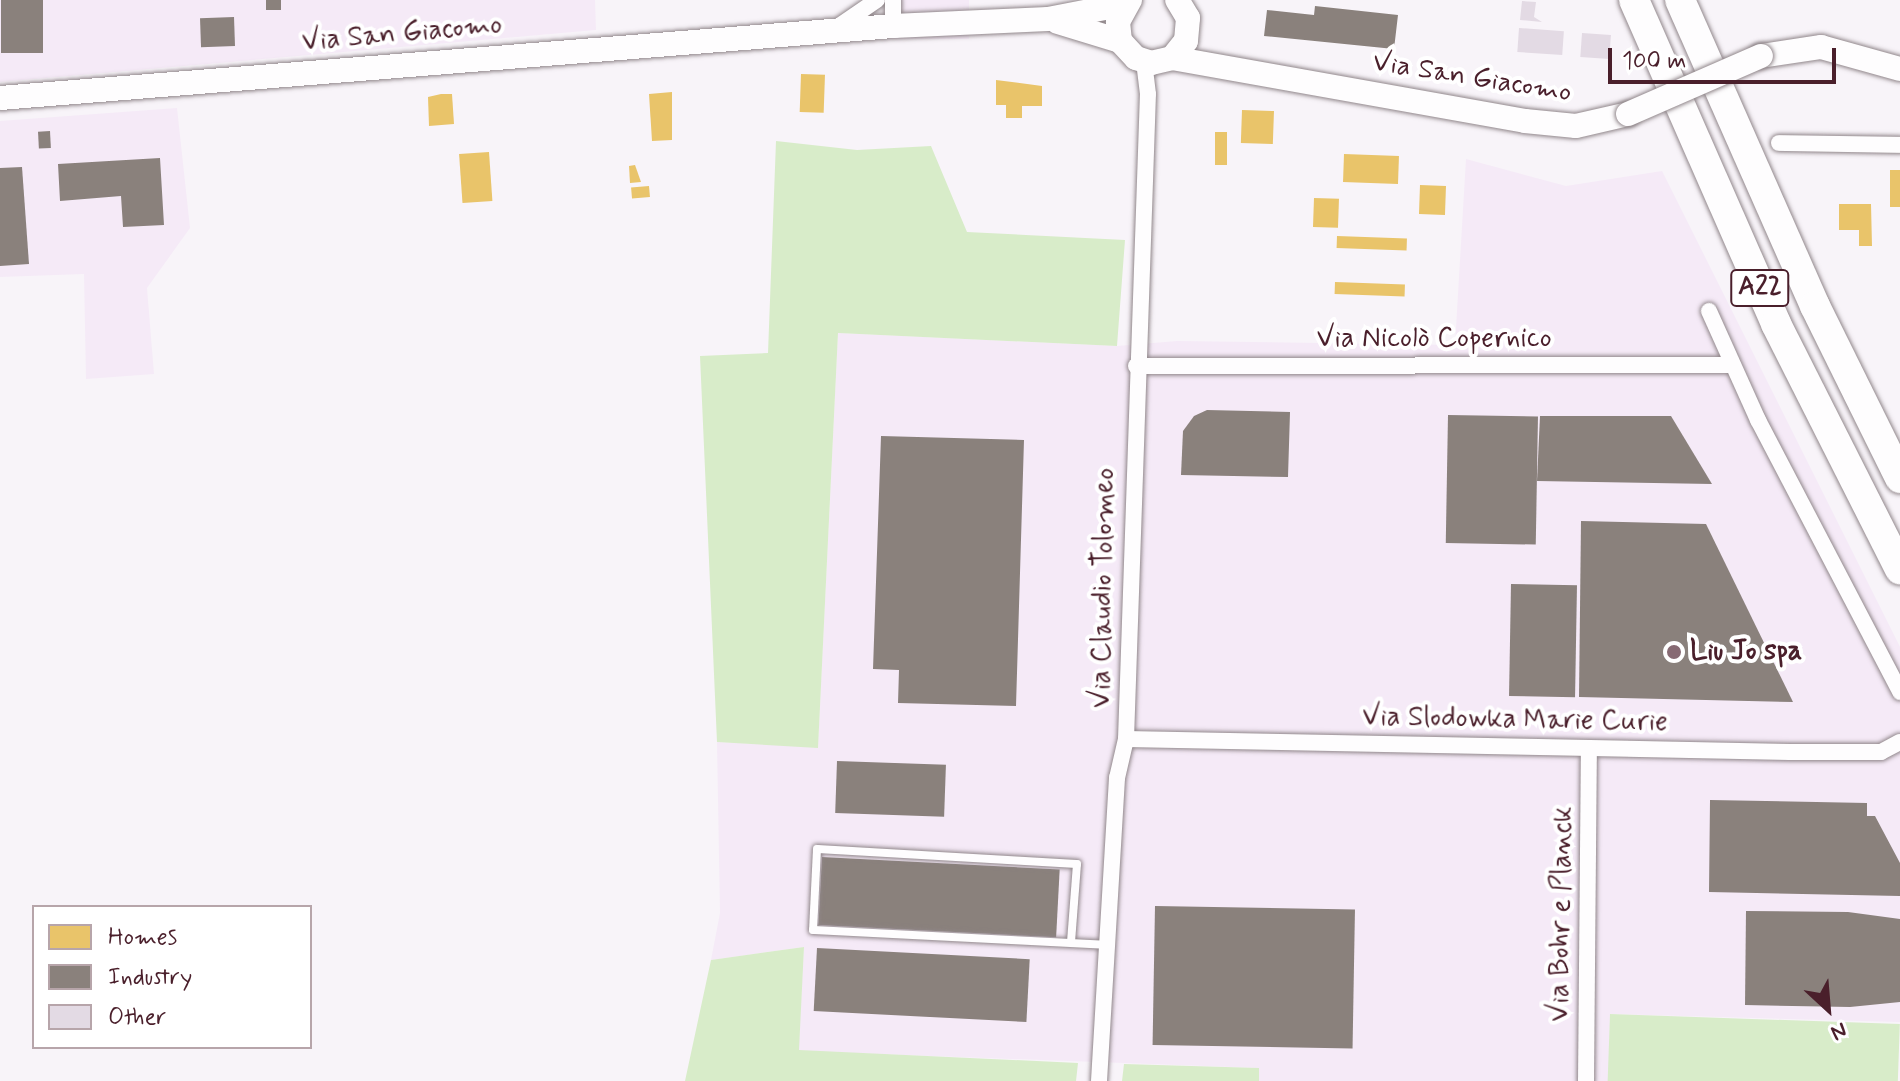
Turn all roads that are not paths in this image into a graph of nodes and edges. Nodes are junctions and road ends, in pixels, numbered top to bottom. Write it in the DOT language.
graph roads {
  1 [pos="877,0"];
  2 [pos="893,0"];
  3 [pos="1634,0"];
  4 [pos="1680,0"];
  5 [pos="1128,2"];
  6 [pos="1187,13"];
  7 [pos="1048,19"];
  8 [pos="893,26"];
  9 [pos="828,31"];
  10 [pos="1120,41"];
  11 [pos="1161,60"];
  12 [pos="1211,65"];
  13 [pos="1900,69"];
  14 [pos="0,98"];
  15 [pos="1779,143"];
  16 [pos="1900,145"];
  17 [pos="1709,311"];
  18 [pos="1732,365"];
  19 [pos="1136,366"];
  20 [pos="1900,478"];
  21 [pos="1900,570"];
  22 [pos="1900,692"];
  23 [pos="1126,739"];
  24 [pos="1900,742"];
  25 [pos="1589,748"];
  26 [pos="1071,942"];
  27 [pos="1106,945"];
  28 [pos="1099,1081"];
  29 [pos="1586,1081"];
  1 -- 9 [label="street"];
  2 -- 8 [label="street"];
  3 -- 21 [label="highway, A22"];
  4 -- 20 [label="highway, A22"];
  5 -- 7 [label="street, Via San Giacomo"];
  5 -- 10 [label="street"];
  6 -- 11 [label="street"];
  6 -- 12 [label="street"];
  7 -- 8 [label="street, Via San Giacomo"];
  7 -- 10 [label="street, Via San Giacomo"];
  8 -- 9 [label="street, Via San Giacomo"];
  9 -- 14 [label="street, Via San Giacomo"];
  10 -- 11 [label="street, Via San Giacomo"];
  11 -- 12 [label="street, Via San Giacomo"];
  11 -- 19 [label="street, Via Claudio Tolomeo"];
  12 -- 13 [label="street, Via San Giacomo, bridge"];
  15 -- 16 [label="street"];
  17 -- 18 [label="street"];
  18 -- 19 [label="street, Via Nicolò Copernico"];
  18 -- 22 [label="street"];
  19 -- 23 [label="street, Via Claudio Tolomeo"];
  23 -- 25 [label="street, Via Slodowka Marie Curie"];
  23 -- 27 [label="street, Via Claudio Tolomeo"];
  24 -- 25 [label="street, Via Slodowka Marie Curie"];
  25 -- 29 [label="street, Via Bohr e Planck"];
  26 -- 26 [label="lane"];
  26 -- 27 [label="lane"];
  27 -- 28 [label="street, Via Claudio Tolomeo"];
}
